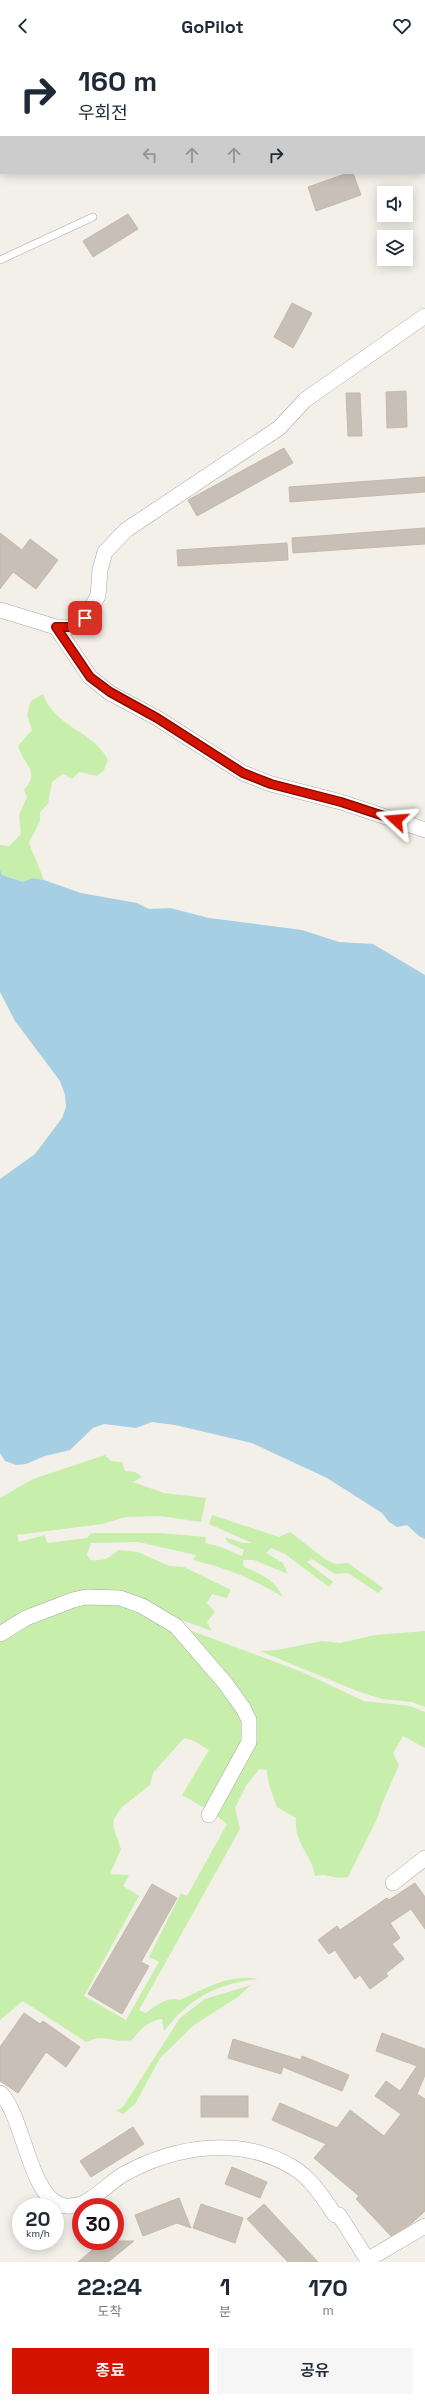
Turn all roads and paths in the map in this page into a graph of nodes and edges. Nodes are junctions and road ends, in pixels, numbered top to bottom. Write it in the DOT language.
graph roads {
  1 [pos="93,217"];
  2 [pos="0,260"];
  3 [pos="425,316"];
  4 [pos="0,610"];
  5 [pos="56,627"];
  6 [pos="425,830"];
  7 [pos="0,1634"];
  8 [pos="209,1815"];
  9 [pos="425,1858"];
  10 [pos="393,1883"];
  11 [pos="0,2093"];
  12 [pos="425,2226"];
  13 [pos="368,2261"];
  1 -- 2 [label="lane"];
  3 -- 5 [label="street"];
  4 -- 5 [label="street"];
  5 -- 6 [label="street"];
  7 -- 8 [label="street"];
  9 -- 10 [label="street"];
  11 -- 13 [label="street"];
  12 -- 13 [label="street"];
}
